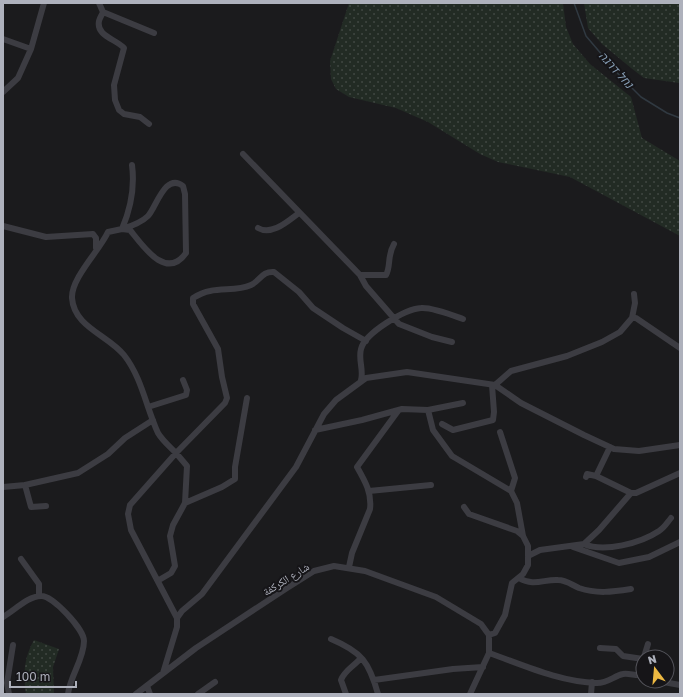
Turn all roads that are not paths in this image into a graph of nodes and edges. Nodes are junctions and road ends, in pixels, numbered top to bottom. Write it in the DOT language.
graph roads {
  1 [pos="44,3"];
  2 [pos="99,3"];
  3 [pos="103,12"];
  4 [pos="154,33"];
  5 [pos="3,39"];
  6 [pos="20,45"];
  7 [pos="31,49"];
  8 [pos="26,61"];
  9 [pos="3,92"];
  10 [pos="148,124"];
  11 [pos="243,154"];
  12 [pos="132,165"];
  13 [pos="299,213"];
  14 [pos="3,226"];
  15 [pos="258,228"];
  16 [pos="122,229"];
  17 [pos="108,232"];
  18 [pos="93,234"];
  19 [pos="394,244"];
  20 [pos="96,248"];
  21 [pos="360,274"];
  22 [pos="634,294"];
  23 [pos="632,318"];
  24 [pos="393,319"];
  25 [pos="463,319"];
  26 [pos="366,341"];
  27 [pos="452,342"];
  28 [pos="680,348"];
  29 [pos="362,368"];
  30 [pos="373,376"];
  31 [pos="183,380"];
  32 [pos="361,380"];
  33 [pos="493,385"];
  34 [pos="247,398"];
  35 [pos="463,403"];
  36 [pos="148,407"];
  37 [pos="428,410"];
  38 [pos="398,411"];
  39 [pos="153,420"];
  40 [pos="442,424"];
  41 [pos="315,430"];
  42 [pos="500,432"];
  43 [pos="680,445"];
  44 [pos="610,447"];
  45 [pos="176,453"];
  46 [pos="680,473"];
  47 [pos="596,476"];
  48 [pos="586,478"];
  49 [pos="25,485"];
  50 [pos="431,485"];
  51 [pos="3,487"];
  52 [pos="369,490"];
  53 [pos="511,491"];
  54 [pos="631,493"];
  55 [pos="185,503"];
  56 [pos="46,506"];
  57 [pos="464,508"];
  58 [pos="671,518"];
  59 [pos="523,536"];
  60 [pos="680,542"];
  61 [pos="584,544"];
  62 [pos="573,547"];
  63 [pos="528,556"];
  64 [pos="21,559"];
  65 [pos="349,567"];
  66 [pos="519,578"];
  67 [pos="159,580"];
  68 [pos="631,589"];
  69 [pos="39,596"];
  70 [pos="3,617"];
  71 [pos="177,618"];
  72 [pos="489,635"];
  73 [pos="331,638"];
  74 [pos="648,644"];
  75 [pos="13,645"];
  76 [pos="600,648"];
  77 [pos="646,649"];
  78 [pos="489,653"];
  79 [pos="361,658"];
  80 [pos="635,658"];
  81 [pos="483,667"];
  82 [pos="163,672"];
  83 [pos="635,675"];
  84 [pos="374,680"];
  85 [pos="215,682"];
  86 [pos="592,682"];
  87 [pos="146,686"];
  88 [pos="9,694"];
  89 [pos="68,694"];
  90 [pos="136,694"];
  91 [pos="150,694"];
  92 [pos="198,694"];
  93 [pos="346,694"];
  94 [pos="378,694"];
  95 [pos="470,694"];
  96 [pos="591,694"];
  1 -- 7 [label="street"];
  2 -- 3 [label="street"];
  3 -- 4 [label="street"];
  3 -- 10 [label="street"];
  5 -- 6 [label="street"];
  6 -- 7 [label="street"];
  6 -- 8 [label="street"];
  7 -- 8 [label="street"];
  8 -- 9 [label="street"];
  11 -- 13 [label="street"];
  12 -- 16 [label="street"];
  13 -- 15 [label="street"];
  13 -- 21 [label="street"];
  14 -- 18 [label="street"];
  16 -- 16 [label="street"];
  16 -- 17 [label="street"];
  17 -- 18 [label="street"];
  17 -- 20 [label="street"];
  18 -- 20 [label="street"];
  19 -- 21 [label="street"];
  20 -- 36 [label="street"];
  21 -- 24 [label="street"];
  22 -- 23 [label="street"];
  23 -- 28 [label="street"];
  23 -- 33 [label="street"];
  24 -- 25 [label="street"];
  24 -- 26 [label="street"];
  24 -- 27 [label="street"];
  26 -- 29 [label="street"];
  26 -- 45 [label="street"];
  29 -- 30 [label="street"];
  29 -- 32 [label="street"];
  30 -- 32 [label="street"];
  30 -- 33 [label="street"];
  31 -- 36 [label="street"];
  32 -- 41 [label="street"];
  33 -- 40 [label="street"];
  33 -- 44 [label="street"];
  34 -- 55 [label="street"];
  35 -- 37 [label="street"];
  36 -- 39 [label="street"];
  37 -- 38 [label="street"];
  37 -- 53 [label="street"];
  38 -- 41 [label="street"];
  38 -- 52 [label="street"];
  39 -- 45 [label="street"];
  39 -- 49 [label="street"];
  41 -- 71 [label="street"];
  42 -- 53 [label="street"];
  43 -- 44 [label="street"];
  44 -- 47 [label="street"];
  45 -- 55 [label="street"];
  45 -- 67 [label="street"];
  46 -- 54 [label="street"];
  47 -- 48 [label="street"];
  47 -- 54 [label="street"];
  49 -- 51 [label="street"];
  49 -- 56 [label="street"];
  50 -- 52 [label="street"];
  52 -- 65 [label="street"];
  53 -- 59 [label="street"];
  54 -- 61 [label="street"];
  55 -- 67 [label="street"];
  57 -- 59 [label="street"];
  58 -- 61 [label="street"];
  59 -- 63 [label="street"];
  60 -- 62 [label="street"];
  61 -- 62 [label="street"];
  62 -- 63 [label="street"];
  63 -- 66 [label="street"];
  64 -- 69 [label="street"];
  65 -- 72 [label="street, شارع الكركفة"];
  65 -- 82 [label="street, شارع الكركفة"];
  66 -- 68 [label="street"];
  66 -- 72 [label="street"];
  67 -- 71 [label="street"];
  69 -- 70 [label="street"];
  69 -- 89 [label="street"];
  71 -- 82 [label="street"];
  72 -- 78 [label="street"];
  73 -- 79 [label="street"];
  74 -- 77 [label="street"];
  75 -- 88 [label="street"];
  76 -- 80 [label="street"];
  78 -- 81 [label="street"];
  78 -- 86 [label="street"];
  79 -- 84 [label="street"];
  79 -- 93 [label="street"];
  81 -- 84 [label="street"];
  81 -- 95 [label="street"];
  82 -- 87 [label="street, شارع الكركفة"];
  83 -- 86 [label="street"];
  84 -- 94 [label="street"];
  85 -- 92 [label="street"];
  86 -- 96 [label="street"];
  87 -- 90 [label="street, شارع الكركفة"];
  87 -- 91 [label="street"];
}
